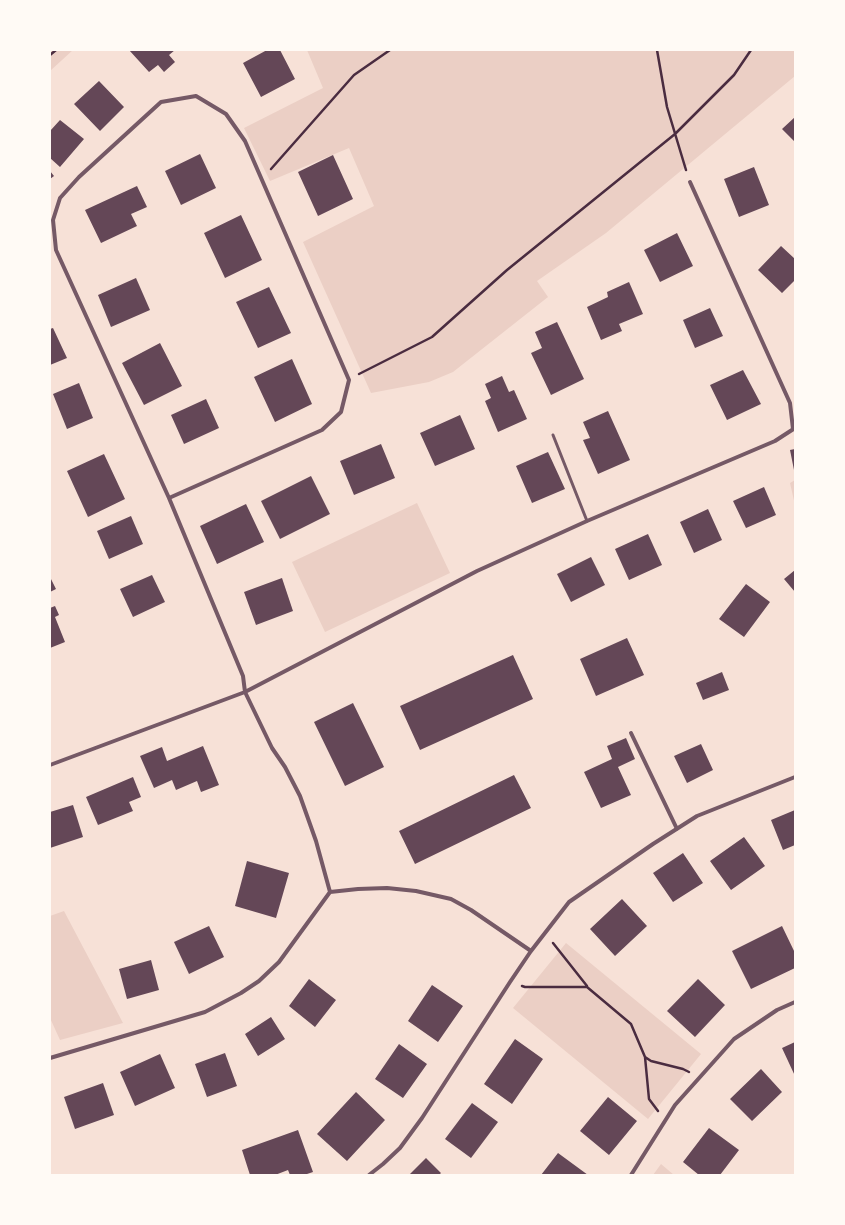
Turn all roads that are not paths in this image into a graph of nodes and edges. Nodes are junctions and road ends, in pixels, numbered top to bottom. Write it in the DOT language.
graph roads {
  1 [pos="690,182"];
  2 [pos="794,428"];
  3 [pos="553,435"];
  4 [pos="168,498"];
  5 [pos="587,521"];
  6 [pos="245,692"];
  7 [pos="631,733"];
  8 [pos="50,765"];
  9 [pos="795,776"];
  10 [pos="677,829"];
  11 [pos="330,892"];
  12 [pos="531,951"];
  13 [pos="795,1002"];
  14 [pos="50,1058"];
  15 [pos="369,1175"];
  16 [pos="631,1175"];
  1 -- 2 [label="street"];
  2 -- 5 [label="street"];
  3 -- 5 [label="lane"];
  4 -- 4 [label="street"];
  4 -- 6 [label="street"];
  5 -- 6 [label="street"];
  6 -- 8 [label="street"];
  6 -- 11 [label="street"];
  7 -- 10 [label="street"];
  9 -- 10 [label="street"];
  10 -- 12 [label="street"];
  11 -- 12 [label="street"];
  11 -- 14 [label="street"];
  12 -- 15 [label="street"];
  13 -- 16 [label="street"];
}
